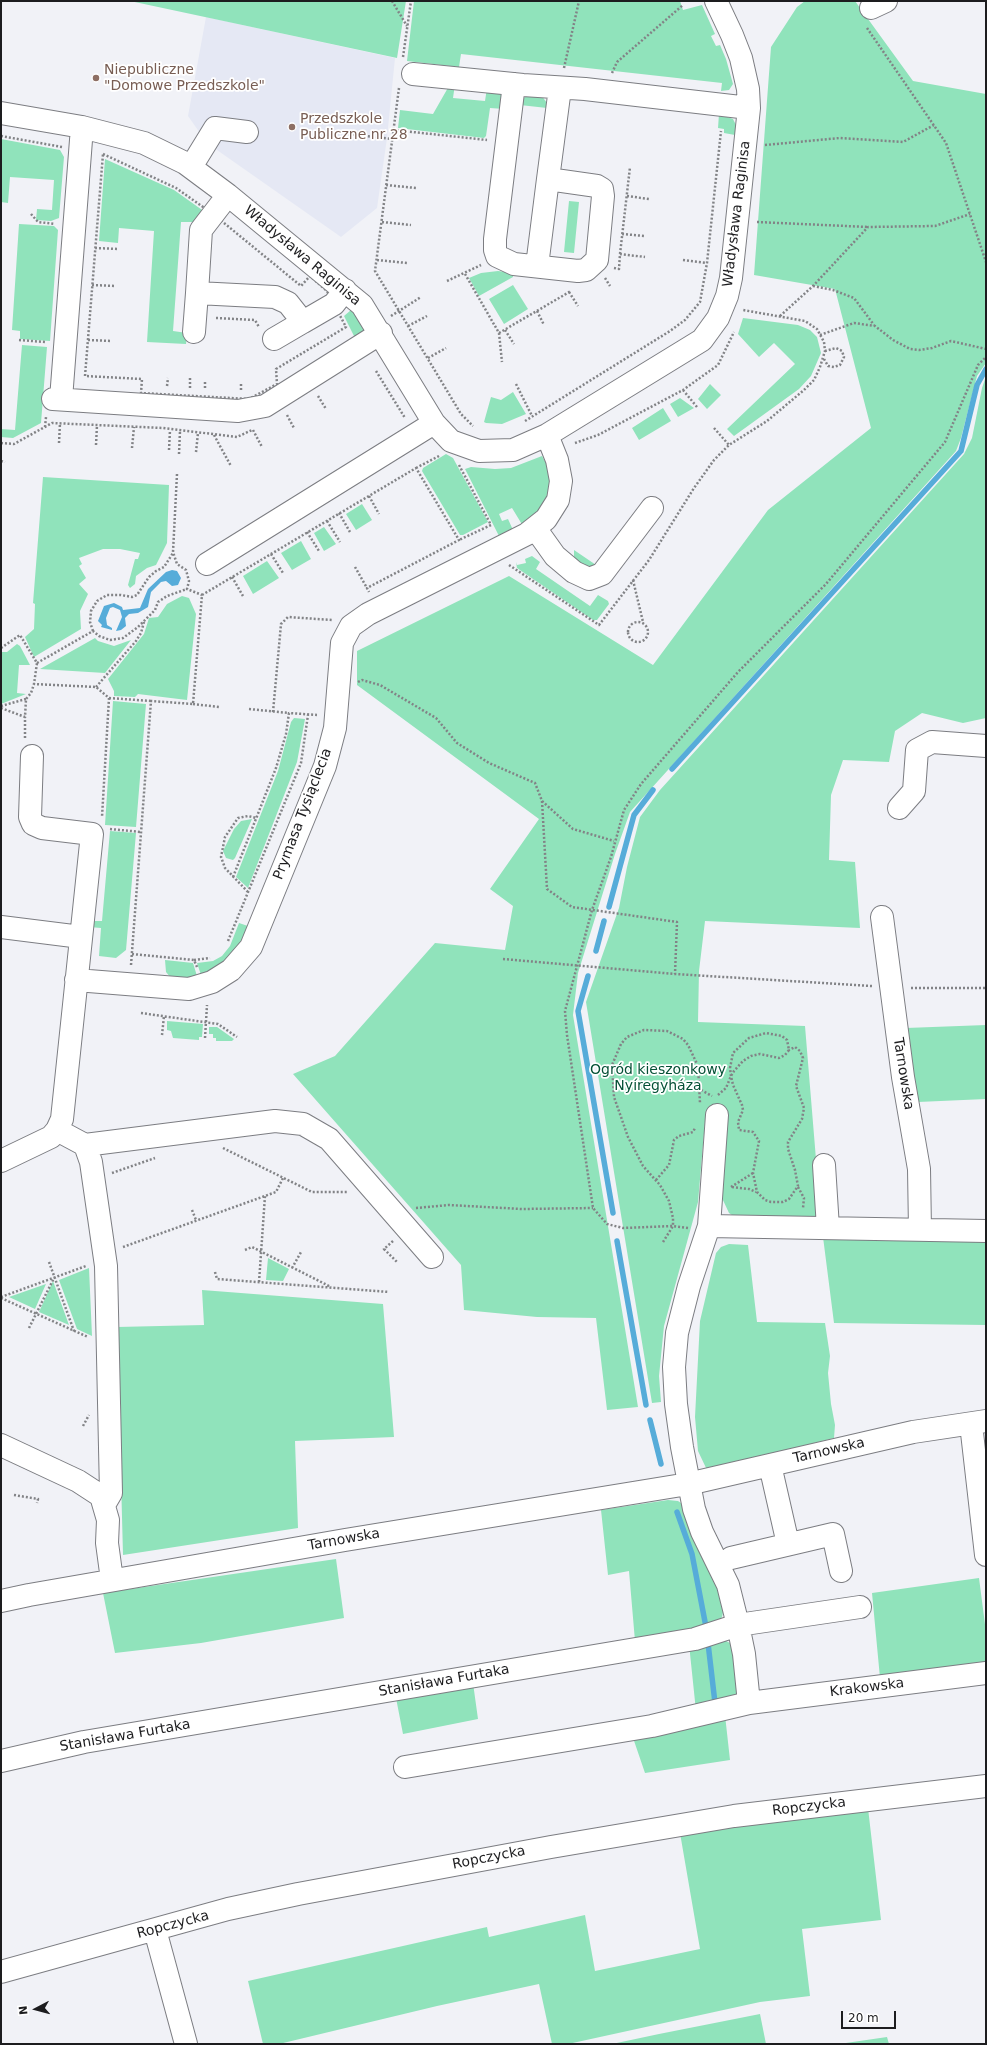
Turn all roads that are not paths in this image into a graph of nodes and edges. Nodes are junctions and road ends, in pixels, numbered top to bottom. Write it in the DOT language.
graph roads {
  1 [pos="716,1"];
  2 [pos="405,74"];
  3 [pos="514,84"];
  4 [pos="560,88"];
  5 [pos="749,108"];
  6 [pos="1,113"];
  7 [pos="82,127"];
  8 [pos="247,132"];
  9 [pos="191,167"];
  10 [pos="548,179"];
  11 [pos="228,195"];
  12 [pos="537,266"];
  13 [pos="345,290"];
  14 [pos="196,293"];
  15 [pos="303,322"];
  16 [pos="378,330"];
  17 [pos="194,332"];
  18 [pos="274,340"];
  19 [pos="434,423"];
  20 [pos="549,442"];
  21 [pos="652,508"];
  22 [pos="535,528"];
  23 [pos="207,564"];
  24 [pos="986,746"];
  25 [pos="28,749"];
  26 [pos="899,808"];
  27 [pos="882,917"];
  28 [pos="1,927"];
  29 [pos="81,937"];
  30 [pos="76,980"];
  31 [pos="709,1112"];
  32 [pos="57,1130"];
  33 [pos="85,1145"];
  34 [pos="1,1161"];
  35 [pos="824,1165"];
  36 [pos="709,1226"];
  37 [pos="828,1228"];
  38 [pos="920,1230"];
  39 [pos="986,1231"];
  40 [pos="432,1257"];
  41 [pos="978,1422"];
  42 [pos="1,1444"];
  43 [pos="770,1465"];
  44 [pos="688,1484"];
  45 [pos="104,1504"];
  46 [pos="788,1544"];
  47 [pos="986,1556"];
  48 [pos="731,1558"];
  49 [pos="841,1571"];
  50 [pos="112,1580"];
  51 [pos="1,1601"];
  52 [pos="860,1607"];
  53 [pos="738,1625"];
  54 [pos="986,1673"];
  55 [pos="749,1703"];
  56 [pos="1,1761"];
  57 [pos="405,1766"];
  58 [pos="986,1786"];
  59 [pos="155,1930"];
  60 [pos="1,1972"];
  61 [pos="186,2044"];
  1 -- 5 [label="street, Władysława Raginisa"];
  2 -- 3 [label="street"];
  3 -- 4 [label="street"];
  3 -- 12 [label="street"];
  4 -- 5 [label="street"];
  4 -- 10 [label="street"];
  5 -- 20 [label="street, Władysława Raginisa"];
  6 -- 7 [label="street, Władysława Raginisa"];
  7 -- 9 [label="street, Władysława Raginisa"];
  7 -- 16 [label="street"];
  8 -- 9 [label="street"];
  9 -- 11 [label="street, Władysława Raginisa"];
  10 -- 12 [label="street"];
  10 -- 12 [label="street"];
  11 -- 13 [label="street, Władysława Raginisa"];
  11 -- 14 [label="street"];
  13 -- 15 [label="street"];
  13 -- 16 [label="street, Władysława Raginisa"];
  14 -- 15 [label="street"];
  14 -- 17 [label="street"];
  15 -- 18 [label="street"];
  16 -- 19 [label="street, Władysława Raginisa"];
  19 -- 20 [label="street, Władysława Raginisa"];
  19 -- 23 [label="street"];
  20 -- 22 [label="street"];
  21 -- 22 [label="street"];
  22 -- 30 [label="street, Prymasa Tysiąclecia"];
  24 -- 26 [label="street"];
  25 -- 29 [label="street"];
  27 -- 38 [label="street, Tarnowska"];
  28 -- 29 [label="street"];
  29 -- 30 [label="street"];
  30 -- 32 [label="street"];
  31 -- 36 [label="street"];
  32 -- 33 [label="street"];
  32 -- 34 [label="street"];
  33 -- 40 [label="street"];
  33 -- 45 [label="street"];
  35 -- 37 [label="street"];
  36 -- 37 [label="street"];
  36 -- 44 [label="street"];
  37 -- 38 [label="street"];
  38 -- 39 [label="street"];
  41 -- 43 [label="street, Tarnowska"];
  41 -- 47 [label="street, Tarnowska"];
  42 -- 45 [label="street"];
  43 -- 44 [label="street, Tarnowska"];
  43 -- 46 [label="street"];
  44 -- 50 [label="street, Tarnowska"];
  44 -- 53 [label="street"];
  45 -- 50 [label="street"];
  46 -- 48 [label="street"];
  46 -- 49 [label="street"];
  50 -- 51 [label="street, Tarnowska"];
  52 -- 53 [label="street, Stanisława Furtaka"];
  53 -- 55 [label="street"];
  53 -- 56 [label="street, Stanisława Furtaka"];
  54 -- 55 [label="street, Krakowska"];
  55 -- 57 [label="street, Krakowska"];
  58 -- 59 [label="street, Ropczycka"];
  59 -- 60 [label="street, Ropczycka"];
  59 -- 61 [label="street"];
}
